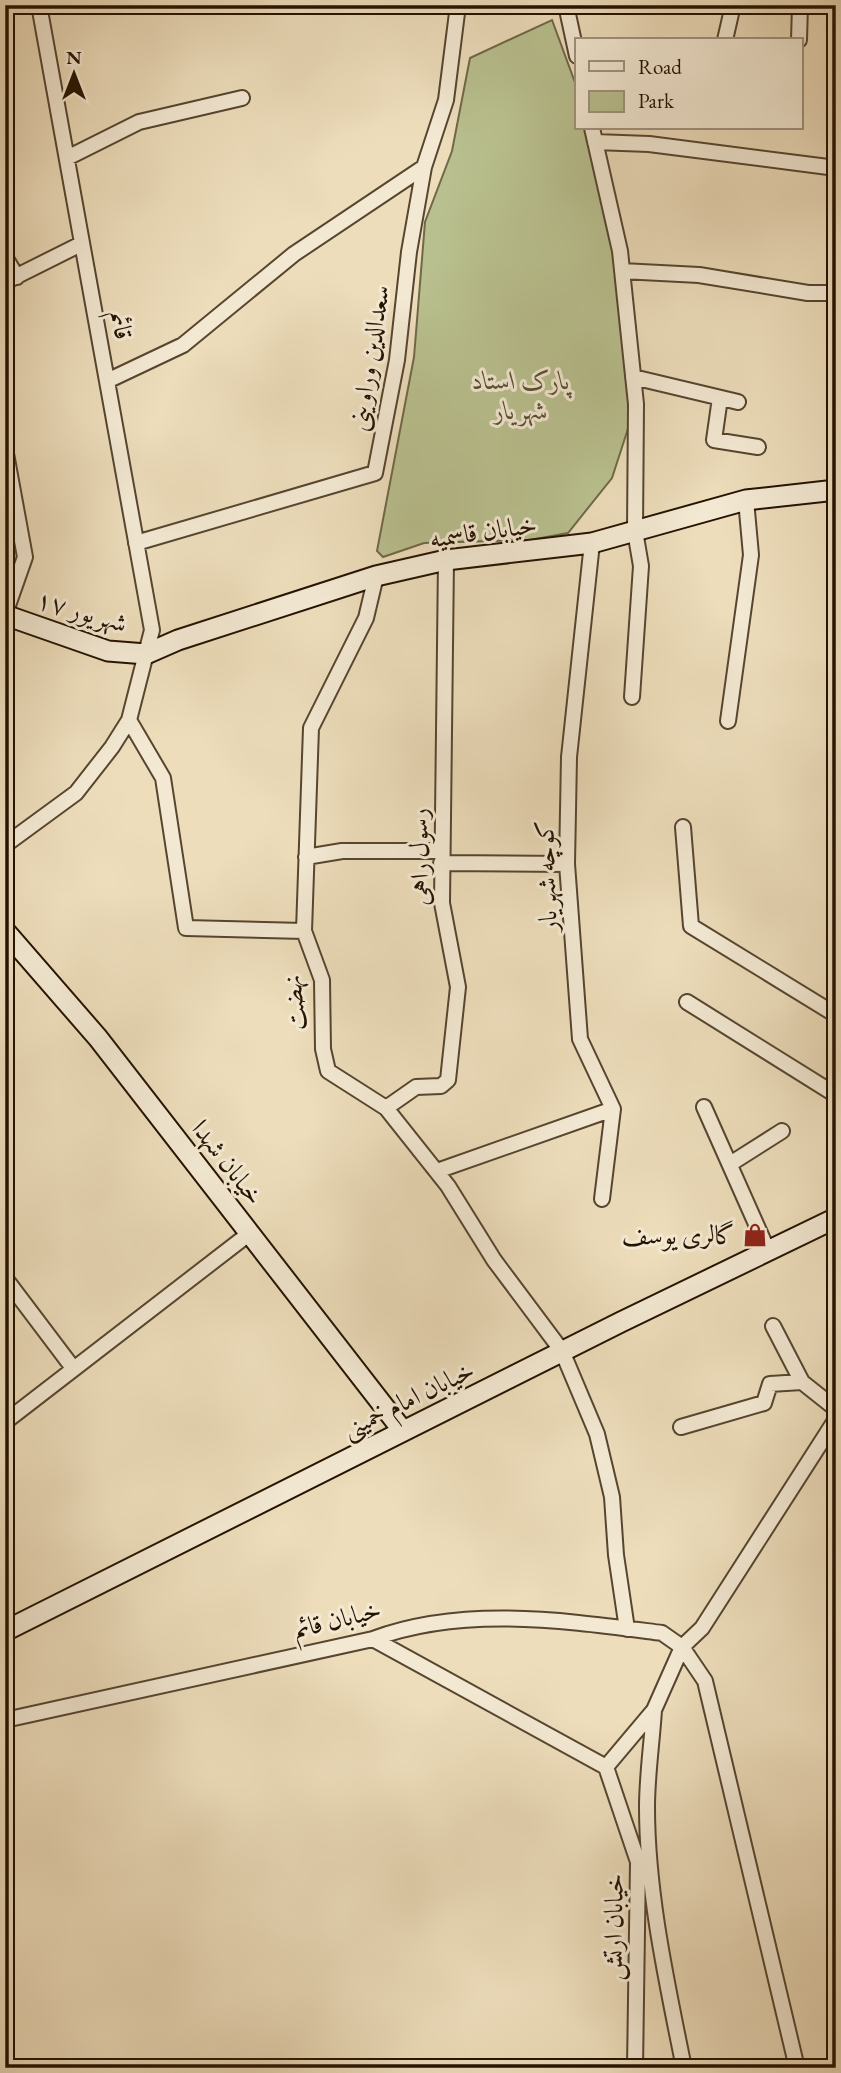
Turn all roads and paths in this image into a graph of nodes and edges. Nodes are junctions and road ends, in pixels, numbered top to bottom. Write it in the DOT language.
graph roads {
  1 [pos="39,5"];
  2 [pos="458,5"];
  3 [pos="566,5"];
  4 [pos="733,5"];
  5 [pos="800,5"];
  6 [pos="725,38"];
  7 [pos="799,38"];
  8 [pos="575,47"];
  9 [pos="242,98"];
  10 [pos="593,135"];
  11 [pos="67,158"];
  12 [pos="424,167"];
  13 [pos="836,168"];
  14 [pos="80,244"];
  15 [pos="5,257"];
  16 [pos="622,271"];
  17 [pos="11,280"];
  18 [pos="836,293"];
  19 [pos="633,377"];
  20 [pos="107,381"];
  21 [pos="720,398"];
  22 [pos="738,402"];
  23 [pos="758,447"];
  24 [pos="5,448"];
  25 [pos="836,490"];
  26 [pos="746,499"];
  27 [pos="635,531"];
  28 [pos="135,544"];
  29 [pos="592,544"];
  30 [pos="446,560"];
  31 [pos="376,576"];
  32 [pos="5,615"];
  33 [pos="146,654"];
  34 [pos="632,697"];
  35 [pos="129,720"];
  36 [pos="728,721"];
  37 [pos="683,827"];
  38 [pos="5,845"];
  39 [pos="306,856"];
  40 [pos="441,857"];
  41 [pos="567,864"];
  42 [pos="5,931"];
  43 [pos="304,931"];
  44 [pos="687,1002"];
  45 [pos="836,1014"];
  46 [pos="836,1095"];
  47 [pos="705,1107"];
  48 [pos="386,1108"];
  49 [pos="613,1109"];
  50 [pos="782,1131"];
  51 [pos="730,1164"];
  52 [pos="437,1171"];
  53 [pos="602,1199"];
  54 [pos="836,1218"];
  55 [pos="250,1233"];
  56 [pos="768,1251"];
  57 [pos="5,1278"];
  58 [pos="773,1326"];
  59 [pos="562,1352"];
  60 [pos="73,1368"];
  61 [pos="802,1382"];
  62 [pos="836,1409"];
  63 [pos="5,1422"];
  64 [pos="681,1427"];
  65 [pos="833,1429"];
  66 [pos="403,1431"];
  67 [pos="626,1629"];
  68 [pos="5,1630"];
  69 [pos="373,1639"];
  70 [pos="682,1647"];
  71 [pos="654,1710"];
  72 [pos="5,1720"];
  73 [pos="606,1767"];
  74 [pos="635,2068"];
  75 [pos="684,2068"];
  76 [pos="797,2068"];
  1 -- 11 [label="street, قائم"];
  2 -- 12 [label="street, سعدالدین وراوینی"];
  3 -- 8 [label="street"];
  4 -- 6 [label="street"];
  5 -- 7 [label="street"];
  9 -- 11 [label="street"];
  10 -- 13 [label="street"];
  10 -- 16 [label="street"];
  11 -- 14 [label="street, قائم"];
  12 -- 20 [label="street"];
  12 -- 28 [label="street, سعدالدین وراوینی"];
  14 -- 17 [label="street"];
  14 -- 20 [label="street, قائم"];
  15 -- 17 [label="street"];
  16 -- 18 [label="street"];
  16 -- 19 [label="street"];
  19 -- 21 [label="street"];
  19 -- 27 [label="street"];
  20 -- 28 [label="street, قائم"];
  21 -- 22 [label="street"];
  21 -- 23 [label="street"];
  24 -- 32 [label="street"];
  25 -- 26 [label="street, خیابان قاسمیه"];
  26 -- 27 [label="street, خیابان قاسمیه"];
  26 -- 36 [label="street"];
  27 -- 29 [label="street, خیابان قاسمیه"];
  27 -- 34 [label="street"];
  28 -- 33 [label="street, قائم"];
  29 -- 30 [label="street, خیابان قاسمیه"];
  29 -- 41 [label="street, کوچه شهریار"];
  30 -- 31 [label="street, خیابان قاسمیه"];
  30 -- 40 [label="street, رسول راهی"];
  31 -- 33 [label="street, خیابان قاسمیه"];
  31 -- 39 [label="street, نهضت"];
  32 -- 33 [label="street, ۱۷ شهریور"];
  33 -- 35 [label="street, قائم"];
  35 -- 38 [label="street"];
  35 -- 43 [label="street"];
  37 -- 45 [label="street"];
  39 -- 40 [label="street"];
  39 -- 43 [label="street, نهضت"];
  40 -- 41 [label="street"];
  40 -- 48 [label="street, رسول راهی"];
  41 -- 49 [label="street, کوچه شهریار"];
  42 -- 55 [label="street, خیابان شهدا"];
  43 -- 48 [label="street, نهضت"];
  44 -- 46 [label="street"];
  47 -- 51 [label="street"];
  48 -- 52 [label="street, نهضت"];
  49 -- 52 [label="street"];
  49 -- 53 [label="street"];
  50 -- 51 [label="street"];
  51 -- 56 [label="street"];
  52 -- 59 [label="street, نهضت"];
  54 -- 56 [label="street, خیابان امام خمینی"];
  55 -- 60 [label="street"];
  55 -- 66 [label="street, خیابان شهدا"];
  56 -- 59 [label="street, خیابان امام خمینی"];
  57 -- 60 [label="street"];
  58 -- 61 [label="street"];
  59 -- 66 [label="street, خیابان امام خمینی"];
  59 -- 67 [label="street, نهضت"];
  60 -- 63 [label="street"];
  61 -- 62 [label="street"];
  61 -- 64 [label="street"];
  65 -- 70 [label="street"];
  66 -- 68 [label="street, خیابان امام خمینی"];
  67 -- 69 [label="street, خیابان قائم"];
  67 -- 70 [label="street, خیابان قائم"];
  69 -- 72 [label="street, خیابان قائم"];
  69 -- 73 [label="street"];
  70 -- 71 [label="street"];
  70 -- 76 [label="street"];
  71 -- 73 [label="street"];
  71 -- 75 [label="street"];
  73 -- 74 [label="street, خیابان ارتش"];
}
